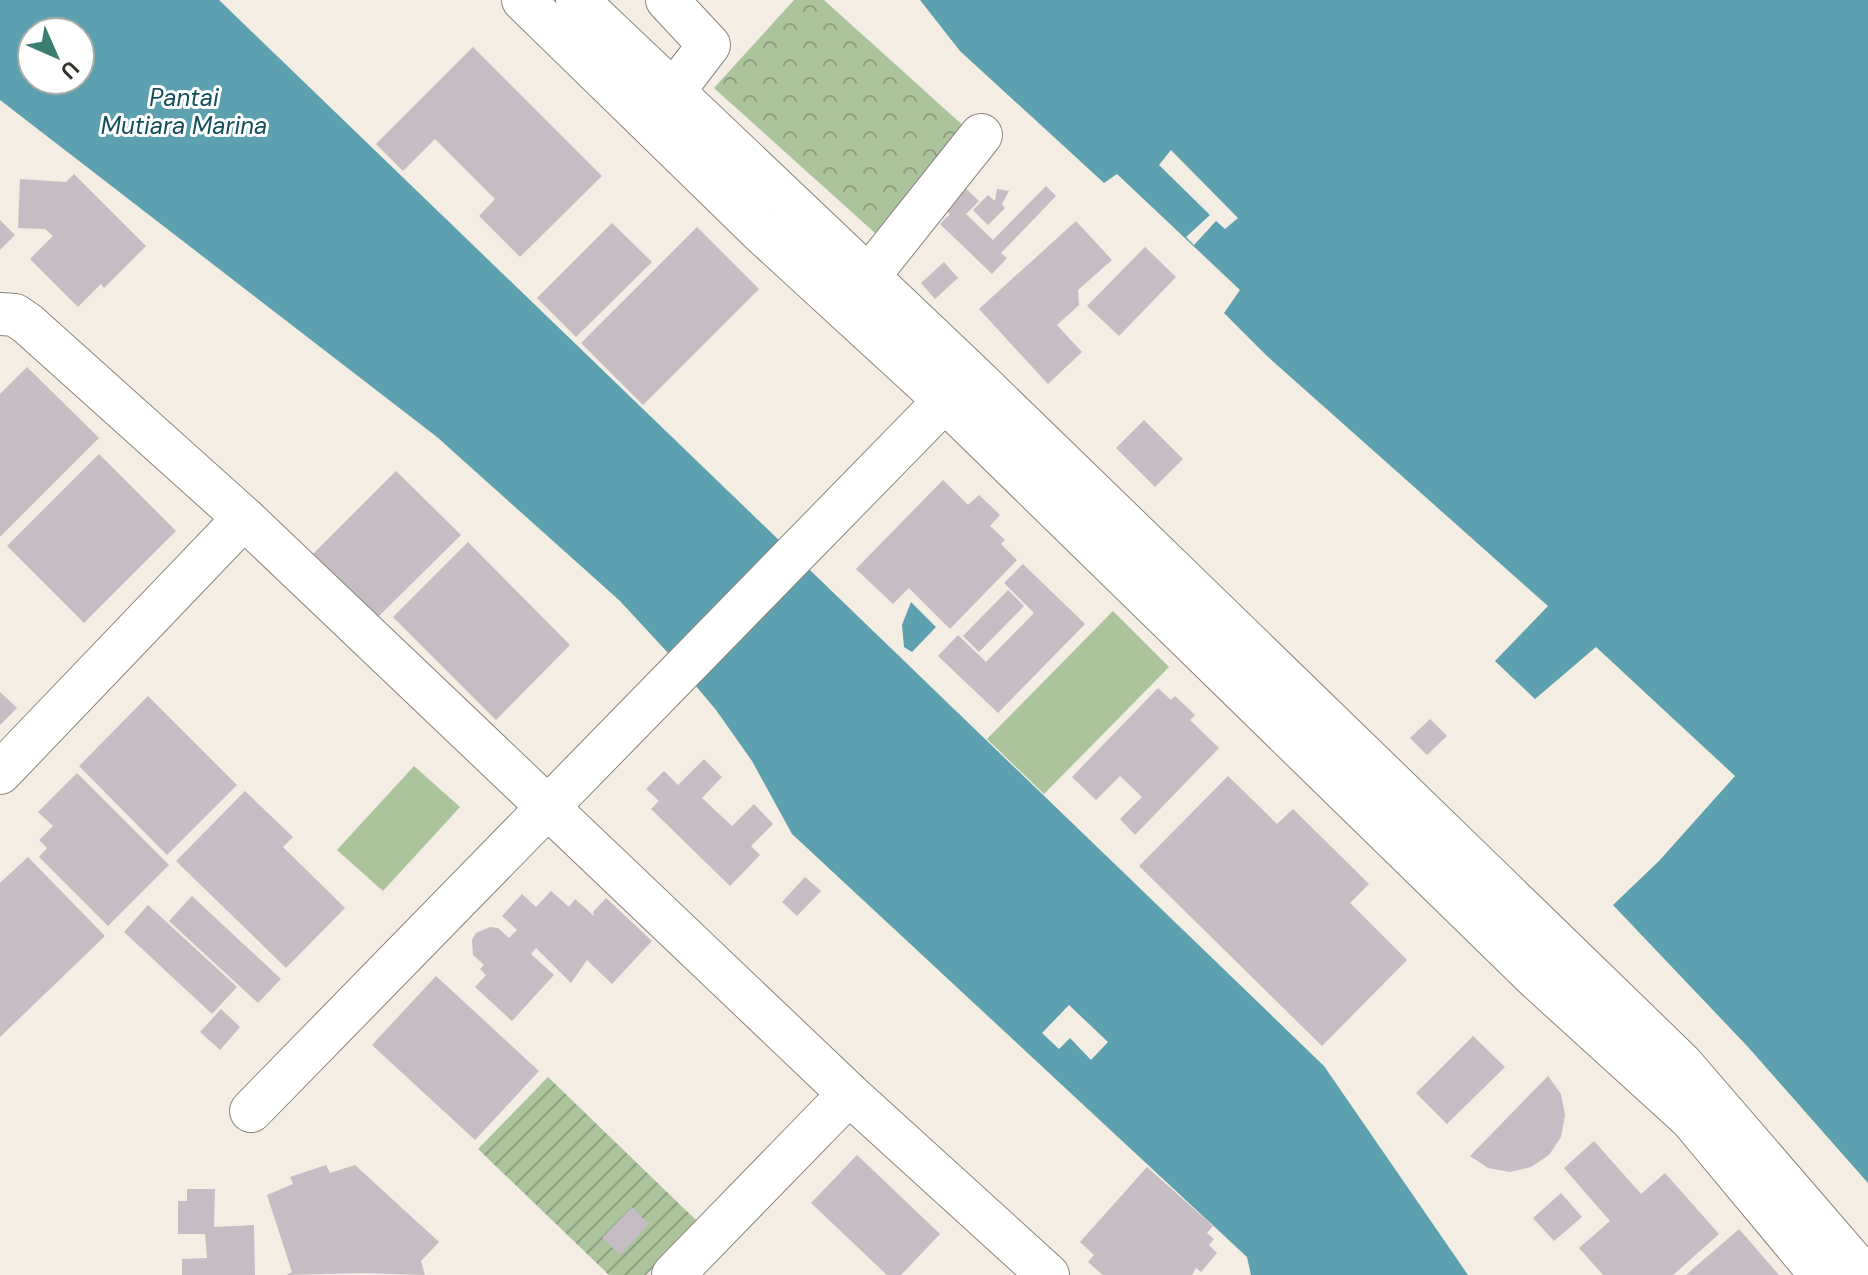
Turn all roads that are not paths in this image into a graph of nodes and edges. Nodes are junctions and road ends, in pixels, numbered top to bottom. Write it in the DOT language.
graph roads {
  1 [pos="523,0"];
  2 [pos="667,0"];
  3 [pos="582,2"];
  4 [pos="673,92"];
  5 [pos="981,135"];
  6 [pos="868,277"];
  7 [pos="0,314"];
  8 [pos="958,387"];
  9 [pos="244,518"];
  10 [pos="0,773"];
  11 [pos="548,807"];
  12 [pos="849,1094"];
  13 [pos="251,1111"];
  14 [pos="673,1275"];
  15 [pos="1048,1275"];
  16 [pos="1821,1275"];
  17 [pos="1864,1275"];
  1 -- 8 [label="street"];
  2 -- 4 [label="street"];
  3 -- 4 [label="street"];
  4 -- 6 [label="street"];
  5 -- 6 [label="street"];
  6 -- 8 [label="street"];
  7 -- 9 [label="street"];
  8 -- 11 [label="street"];
  8 -- 16 [label="street"];
  8 -- 17 [label="street"];
  9 -- 10 [label="street"];
  9 -- 11 [label="street"];
  11 -- 12 [label="street"];
  11 -- 13 [label="street"];
  12 -- 14 [label="street"];
  12 -- 15 [label="street"];
}
